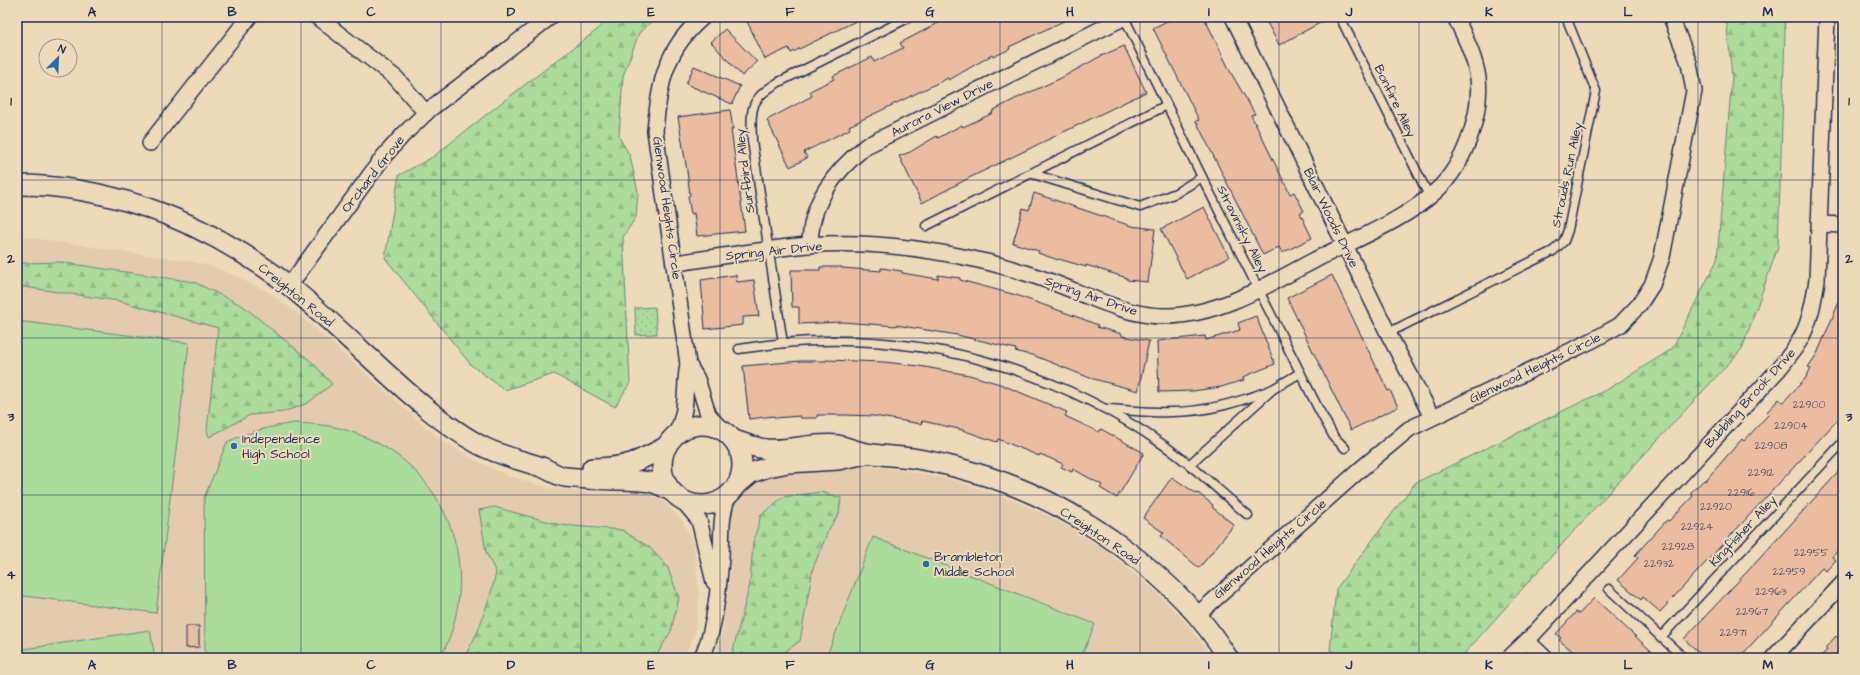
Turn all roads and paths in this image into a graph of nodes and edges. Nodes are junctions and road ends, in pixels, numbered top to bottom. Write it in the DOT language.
graph roads {
  1 [pos="249,17"];
  2 [pos="317,17"];
  3 [pos="550,17"];
  4 [pos="702,17"];
  5 [pos="910,17"];
  6 [pos="1125,17"];
  7 [pos="1233,17"];
  8 [pos="1340,17"];
  9 [pos="1456,17"];
  10 [pos="1566,17"];
  11 [pos="1671,17"];
  12 [pos="1827,17"];
  13 [pos="1167,105"];
  14 [pos="426,113"];
  15 [pos="150,143"];
  16 [pos="1033,174"];
  17 [pos="1202,177"];
  18 [pos="17,185"];
  19 [pos="1429,196"];
  20 [pos="1820,224"];
  21 [pos="1843,225"];
  22 [pos="926,226"];
  23 [pos="810,245"];
  24 [pos="1345,246"];
  25 [pos="768,250"];
  26 [pos="675,263"];
  27 [pos="289,286"];
  28 [pos="1259,289"];
  29 [pos="1388,333"];
  30 [pos="783,343"];
  31 [pos="738,349"];
  32 [pos="688,364"];
  33 [pos="1300,373"];
  34 [pos="1273,389"];
  35 [pos="1105,408"];
  36 [pos="1432,417"];
  37 [pos="727,435"];
  38 [pos="672,440"];
  39 [pos="1843,442"];
  40 [pos="1345,448"];
  41 [pos="867,454"];
  42 [pos="1190,464"];
  43 [pos="545,468"];
  44 [pos="733,490"];
  45 [pos="677,496"];
  46 [pos="1248,516"];
  47 [pos="1843,583"];
  48 [pos="1609,589"];
  49 [pos="717,598"];
  50 [pos="1196,616"];
  51 [pos="1661,637"];
  52 [pos="1527,641"];
  53 [pos="701,658"];
  54 [pos="1228,658"];
  55 [pos="1509,658"];
  56 [pos="1545,658"];
  57 [pos="1684,658"];
  58 [pos="1773,658"];
  1 -- 15 [label="street"];
  2 -- 14 [label="street"];
  3 -- 14 [label="street, Orchard Grove"];
  4 -- 26 [label="street, Glenwood Heights Circle"];
  5 -- 25 [label="lane, Surfbird Alley"];
  6 -- 13 [label="lane, Stravinsky Alley"];
  6 -- 23 [label="street, Aurora View Drive"];
  7 -- 24 [label="street, Blair Woods Drive"];
  8 -- 19 [label="lane, Bonfire Alley"];
  9 -- 19 [label="street, Spring Air Drive"];
  10 -- 29 [label="lane, Strouds Run Alley"];
  11 -- 36 [label="street, Glenwood Heights Circle"];
  12 -- 20 [label="street, Bubbling Brook Drive"];
  13 -- 16 [label="lane"];
  13 -- 17 [label="lane, Stravinsky Alley"];
  14 -- 27 [label="street, Orchard Grove"];
  16 -- 17 [label="lane"];
  16 -- 22 [label="lane"];
  17 -- 28 [label="lane, Stravinsky Alley"];
  18 -- 27 [label="street, Creighton Road"];
  19 -- 24 [label="street, Spring Air Drive"];
  20 -- 21 [label="street"];
  20 -- 52 [label="street, Bubbling Brook Drive"];
  23 -- 25 [label="street, Spring Air Drive"];
  23 -- 28 [label="street, Spring Air Drive"];
  24 -- 28 [label="street, Spring Air Drive"];
  24 -- 29 [label="street, Blair Woods Drive"];
  25 -- 26 [label="street, Spring Air Drive"];
  25 -- 30 [label="lane, Surfbird Alley"];
  26 -- 32 [label="street, Glenwood Heights Circle"];
  27 -- 43 [label="street, Creighton Road"];
  28 -- 33 [label="lane, Stravinsky Alley"];
  29 -- 36 [label="street, Blair Woods Drive"];
  30 -- 31 [label="lane"];
  30 -- 35 [label="lane"];
  32 -- 37 [label="street, Glenwood Heights Circle"];
  32 -- 38 [label="street, Glenwood Heights Circle"];
  33 -- 34 [label="lane"];
  33 -- 40 [label="lane, Stravinsky Alley"];
  34 -- 35 [label="lane"];
  34 -- 42 [label="lane"];
  35 -- 42 [label="lane"];
  36 -- 50 [label="street, Glenwood Heights Circle"];
  37 -- 38 [label="street, Creighton Road"];
  37 -- 41 [label="street, Creighton Road"];
  37 -- 44 [label="street"];
  38 -- 43 [label="street, Creighton Road"];
  38 -- 45 [label="street"];
  39 -- 51 [label="lane, Kingfisher Alley"];
  41 -- 44 [label="street, Creighton Road"];
  41 -- 50 [label="street, Creighton Road"];
  42 -- 46 [label="lane"];
  43 -- 45 [label="street, Creighton Road"];
  44 -- 45 [label="street, Creighton Road"];
  44 -- 49 [label="street"];
  45 -- 49 [label="street"];
  47 -- 58 [label="street"];
  48 -- 51 [label="lane"];
  49 -- 53 [label="street"];
  50 -- 54 [label="street, Creighton Road"];
  51 -- 57 [label="lane"];
  52 -- 55 [label="street, Bubbling Brook Drive"];
  52 -- 56 [label="street"];
}
